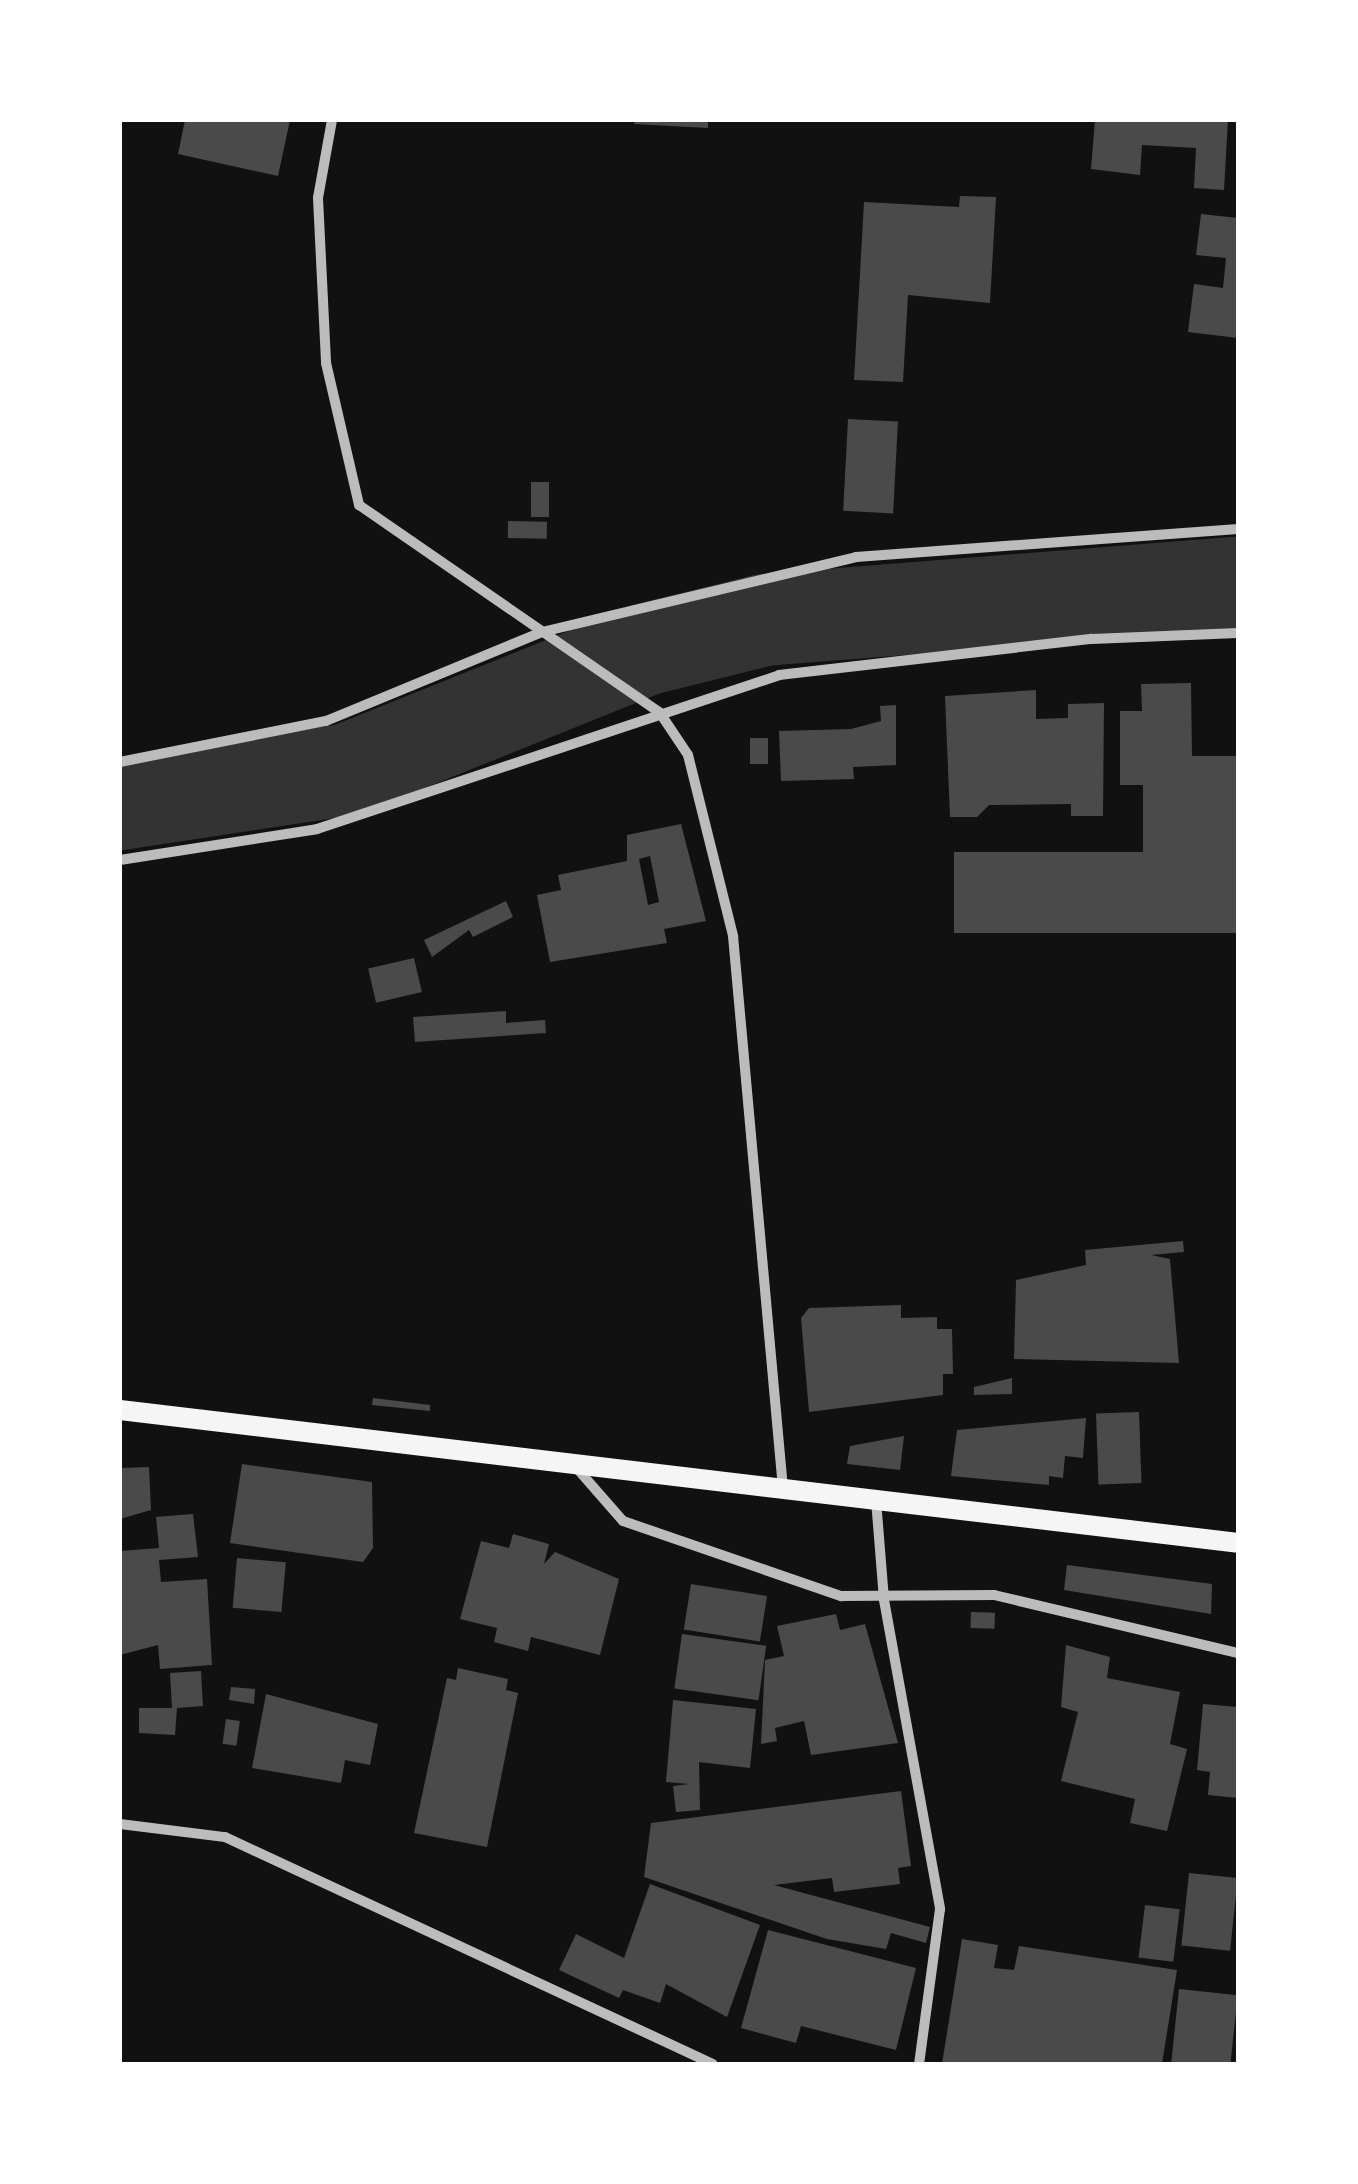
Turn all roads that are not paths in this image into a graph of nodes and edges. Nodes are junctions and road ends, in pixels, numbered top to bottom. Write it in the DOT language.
graph roads {
  1 [pos="332,120"];
  2 [pos="1238,529"];
  3 [pos="542,632"];
  4 [pos="1238,634"];
  5 [pos="660,713"];
  6 [pos="120,762"];
  7 [pos="120,860"];
  8 [pos="120,1410"];
  9 [pos="573,1465"];
  10 [pos="783,1491"];
  11 [pos="876,1500"];
  12 [pos="1238,1543"];
  13 [pos="884,1600"];
  14 [pos="1238,1653"];
  15 [pos="120,1824"];
  16 [pos="714,2064"];
  17 [pos="919,2064"];
  1 -- 3 [label="street"];
  2 -- 3 [label="street"];
  3 -- 5 [label="street"];
  3 -- 6 [label="street"];
  4 -- 5 [label="street"];
  5 -- 7 [label="street"];
  5 -- 10 [label="street"];
  8 -- 9 [label="main road"];
  9 -- 10 [label="main road"];
  9 -- 13 [label="street"];
  10 -- 11 [label="main road"];
  11 -- 12 [label="main road"];
  11 -- 13 [label="street"];
  13 -- 14 [label="street"];
  13 -- 17 [label="street"];
  15 -- 16 [label="street"];
}
